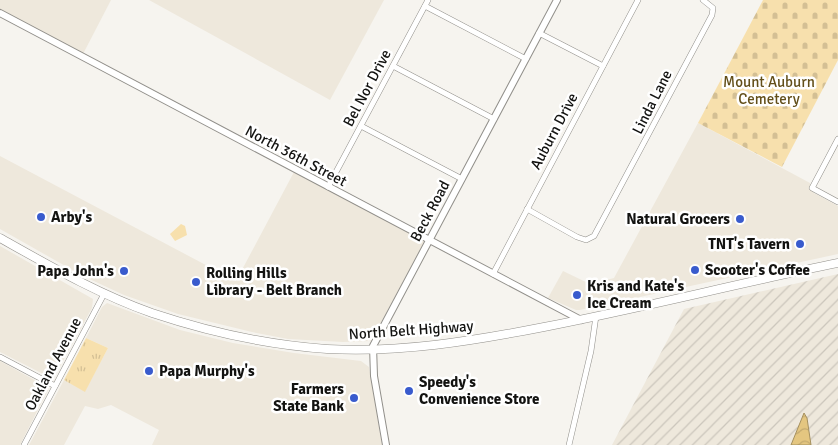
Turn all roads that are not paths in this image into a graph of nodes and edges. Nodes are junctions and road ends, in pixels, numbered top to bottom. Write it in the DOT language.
graph roads {
  1 [pos="428,0"];
  2 [pos="557,0"];
  3 [pos="638,0"];
  4 [pos="706,1"];
  5 [pos="424,6"];
  6 [pos="0,13"];
  7 [pos="539,33"];
  8 [pos="526,58"];
  9 [pos="393,66"];
  10 [pos="603,66"];
  11 [pos="494,118"];
  12 [pos="361,126"];
  13 [pos="838,139"];
  14 [pos="462,179"];
  15 [pos="328,187"];
  16 [pos="838,202"];
  17 [pos="527,210"];
  18 [pos="0,238"];
  19 [pos="429,240"];
  20 [pos="838,263"];
  21 [pos="493,274"];
  22 [pos="104,294"];
  23 [pos="596,316"];
  24 [pos="581,320"];
  25 [pos="373,349"];
  26 [pos="0,357"];
  27 [pos="56,386"];
  28 [pos="24,445"];
  29 [pos="386,445"];
  30 [pos="569,445"];
  1 -- 5 [label="street, Bel Nor Drive"];
  2 -- 7 [label="street, Beck Road"];
  3 -- 10 [label="street, Auburn Drive"];
  4 -- 17 [label="street, Linda Lane"];
  5 -- 8 [label="street"];
  5 -- 9 [label="street, Bel Nor Drive"];
  6 -- 15 [label="street, North 36th Street"];
  7 -- 8 [label="street, Beck Road"];
  7 -- 10 [label="street"];
  8 -- 11 [label="street, Beck Road"];
  9 -- 11 [label="street"];
  9 -- 12 [label="street, Bel Nor Drive"];
  10 -- 17 [label="street, Auburn Drive"];
  11 -- 14 [label="street, Beck Road"];
  12 -- 14 [label="street"];
  12 -- 15 [label="street, Bel Nor Drive"];
  13 -- 16 [label="street"];
  14 -- 19 [label="street, Beck Road"];
  15 -- 19 [label="street, North 36th Street"];
  17 -- 21 [label="street, Auburn Drive"];
  18 -- 22 [label="main road, North Belt Highway"];
  19 -- 21 [label="street, North 36th Street"];
  19 -- 25 [label="street, Beck Road"];
  20 -- 23 [label="main road, North Belt Highway"];
  21 -- 24 [label="street, North 36th Street"];
  22 -- 25 [label="main road, North Belt Highway"];
  22 -- 27 [label="street, Oakland Avenue"];
  23 -- 24 [label="main road, North Belt Highway"];
  23 -- 30 [label="street"];
  24 -- 25 [label="main road, North Belt Highway"];
  25 -- 29 [label="street, Beck Road"];
  26 -- 27 [label="street"];
  27 -- 28 [label="street, Oakland Avenue"];
}
